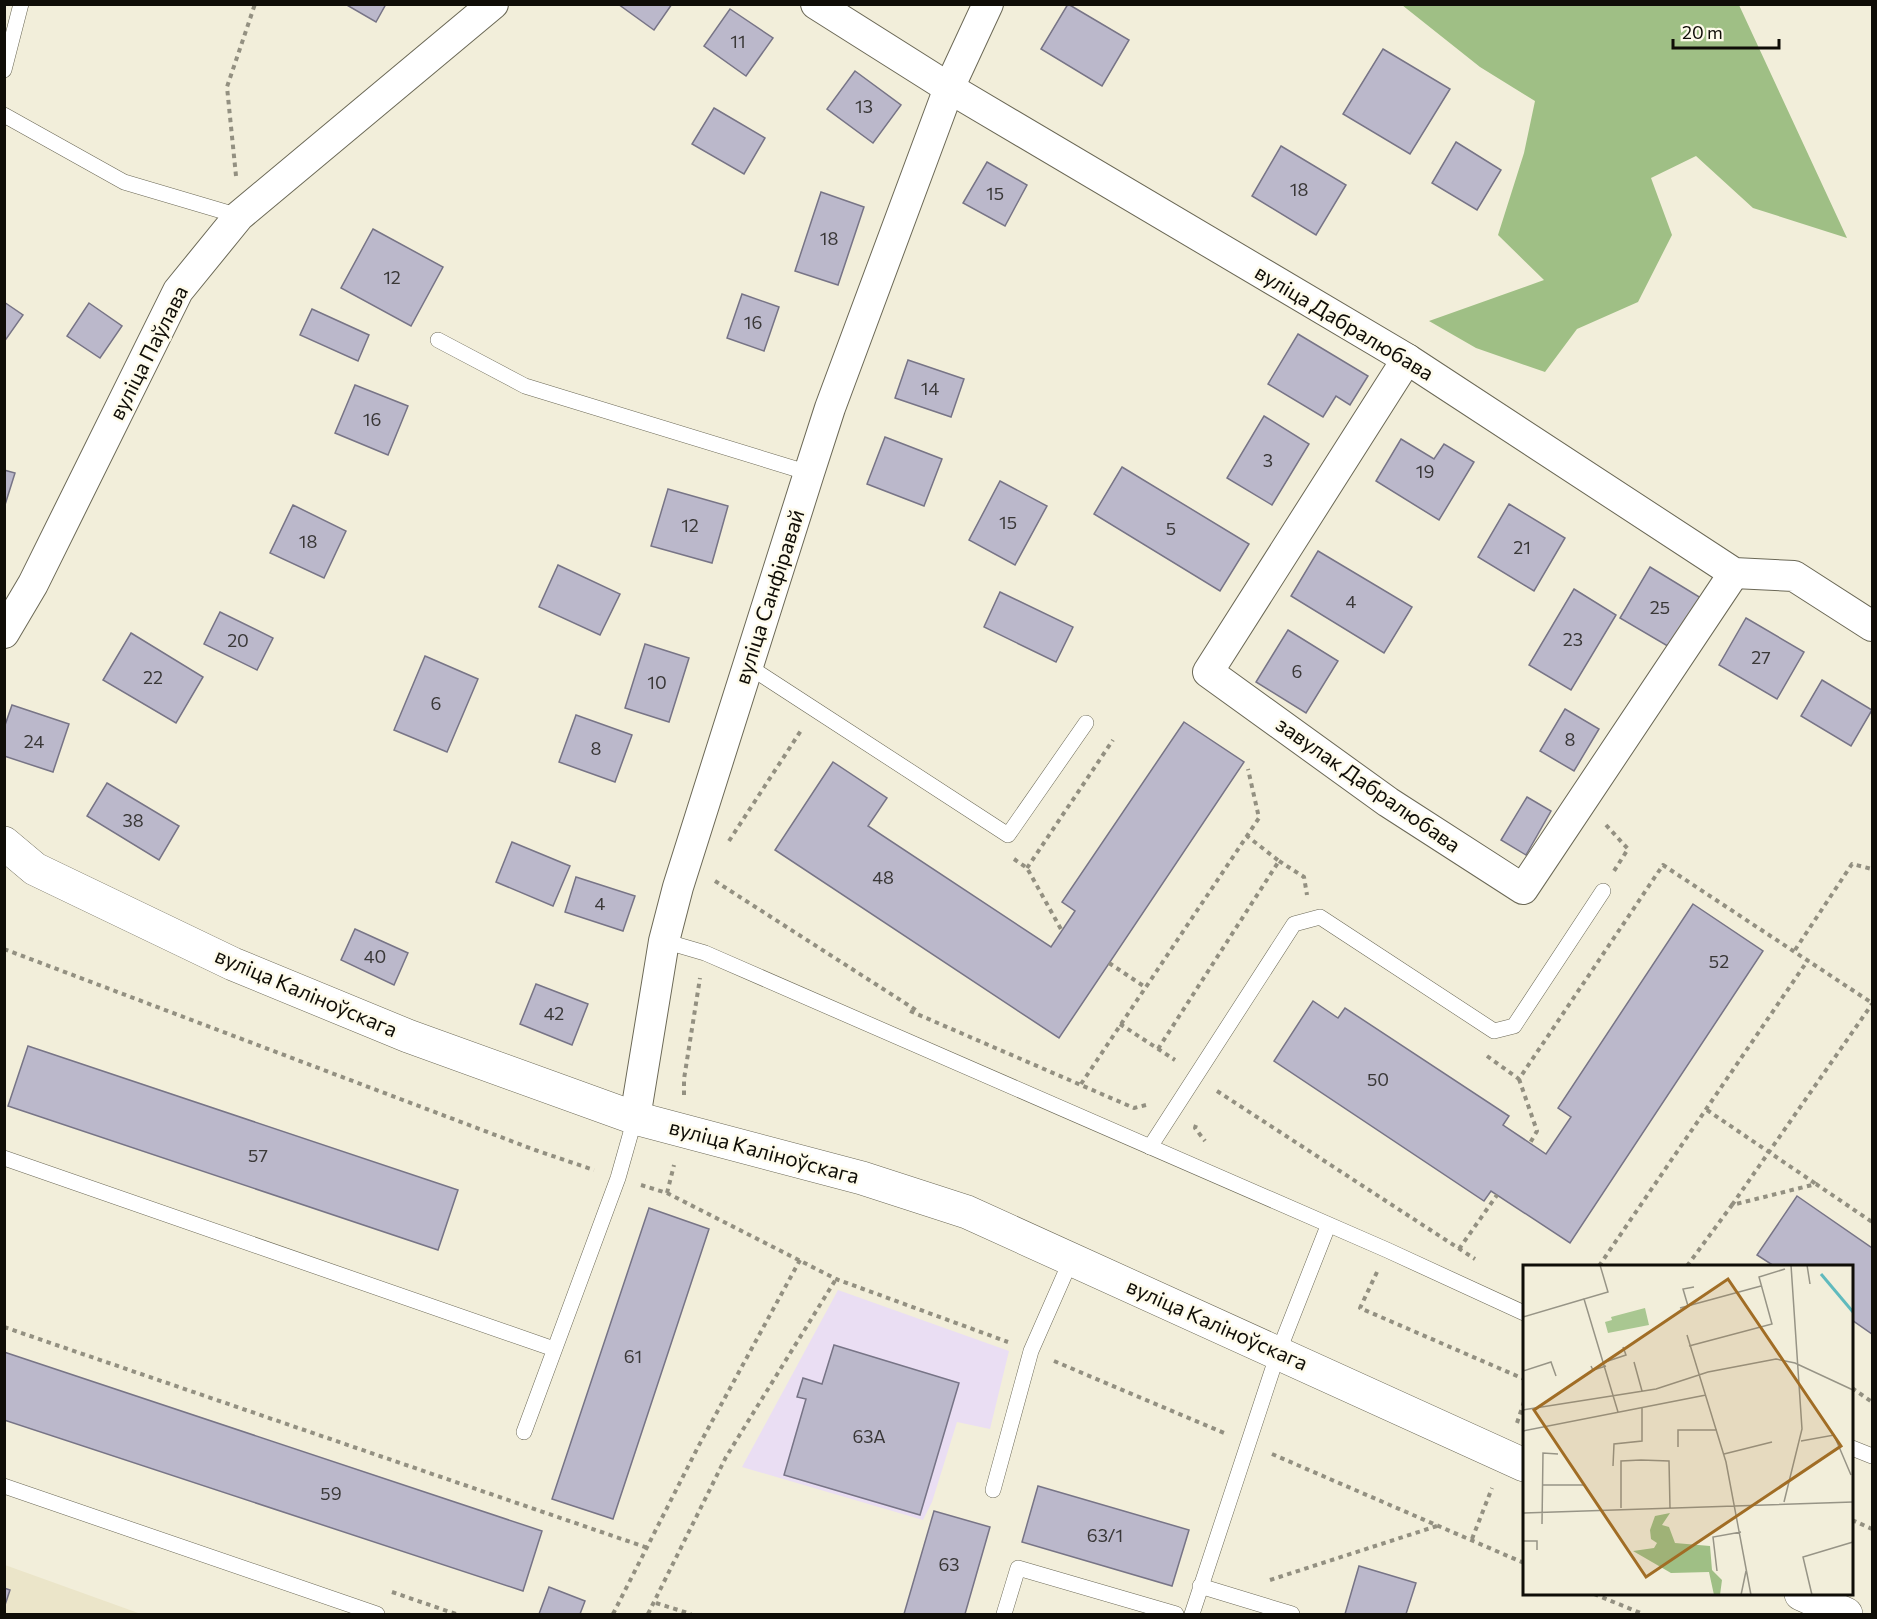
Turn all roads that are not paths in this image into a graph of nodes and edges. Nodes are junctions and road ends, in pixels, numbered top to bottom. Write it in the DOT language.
graph roads {
  1 [pos="21,4"];
  2 [pos="493,4"];
  3 [pos="816,4"];
  4 [pos="988,4"];
  5 [pos="4,70"];
  6 [pos="949,88"];
  7 [pos="4,115"];
  8 [pos="239,216"];
  9 [pos="438,340"];
  10 [pos="1407,359"];
  11 [pos="809,473"];
  12 [pos="1734,573"];
  13 [pos="1872,626"];
  14 [pos="4,633"];
  15 [pos="748,666"];
  16 [pos="1086,723"];
  17 [pos="4,843"];
  18 [pos="1603,891"];
  19 [pos="664,941"];
  20 [pos="635,1118"];
  21 [pos="1150,1147"];
  22 [pos="4,1158"];
  23 [pos="1328,1226"];
  24 [pos="1071,1260"];
  25 [pos="1523,1313"];
  26 [pos="554,1349"];
  27 [pos="1278,1353"];
  28 [pos="524,1432"];
  29 [pos="1853,1449"];
  30 [pos="1872,1456"];
  31 [pos="1523,1465"];
  32 [pos="4,1486"];
  33 [pos="993,1490"];
  34 [pos="1200,1586"];
  35 [pos="1805,1595"];
  36 [pos="377,1614"];
  37 [pos="1004,1614"];
  38 [pos="1176,1614"];
  39 [pos="1192,1614"];
  40 [pos="1292,1614"];
  41 [pos="1846,1614"];
  1 -- 5 [label="lane"];
  2 -- 8 [label="street, вуліца Паўлава"];
  3 -- 6 [label="street, вуліца Дабралюбава"];
  4 -- 6 [label="street, вуліца Санфіравай"];
  6 -- 10 [label="street, вуліца Дабралюбава"];
  6 -- 11 [label="street, вуліца Санфіравай"];
  7 -- 8 [label="lane"];
  8 -- 14 [label="street, вуліца Паўлава"];
  9 -- 11 [label="lane"];
  10 -- 12 [label="street, вуліца Дабралюбава"];
  10 -- 12 [label="street, завулак Дабралюбава"];
  11 -- 15 [label="street, вуліца Санфіравай"];
  12 -- 13 [label="street"];
  15 -- 16 [label="lane"];
  15 -- 19 [label="street, вуліца Санфіравай"];
  17 -- 20 [label="main road, вуліца Каліноўскага"];
  18 -- 21 [label="lane"];
  19 -- 20 [label="street, вуліца Санфіравай"];
  19 -- 21 [label="lane"];
  20 -- 24 [label="main road, вуліца Каліноўскага"];
  20 -- 26 [label="lane"];
  21 -- 23 [label="lane"];
  22 -- 26 [label="lane"];
  23 -- 25 [label="lane"];
  23 -- 27 [label="lane"];
  24 -- 27 [label="main road, вуліца Каліноўскага"];
  24 -- 33 [label="lane"];
  26 -- 28 [label="lane"];
  27 -- 31 [label="main road, вуліца Каліноўскага"];
  27 -- 34 [label="lane"];
  29 -- 30 [label="lane"];
  32 -- 36 [label="lane"];
  34 -- 39 [label="lane"];
  34 -- 40 [label="lane"];
  35 -- 41 [label="main road"];
  37 -- 38 [label="lane"];
}
